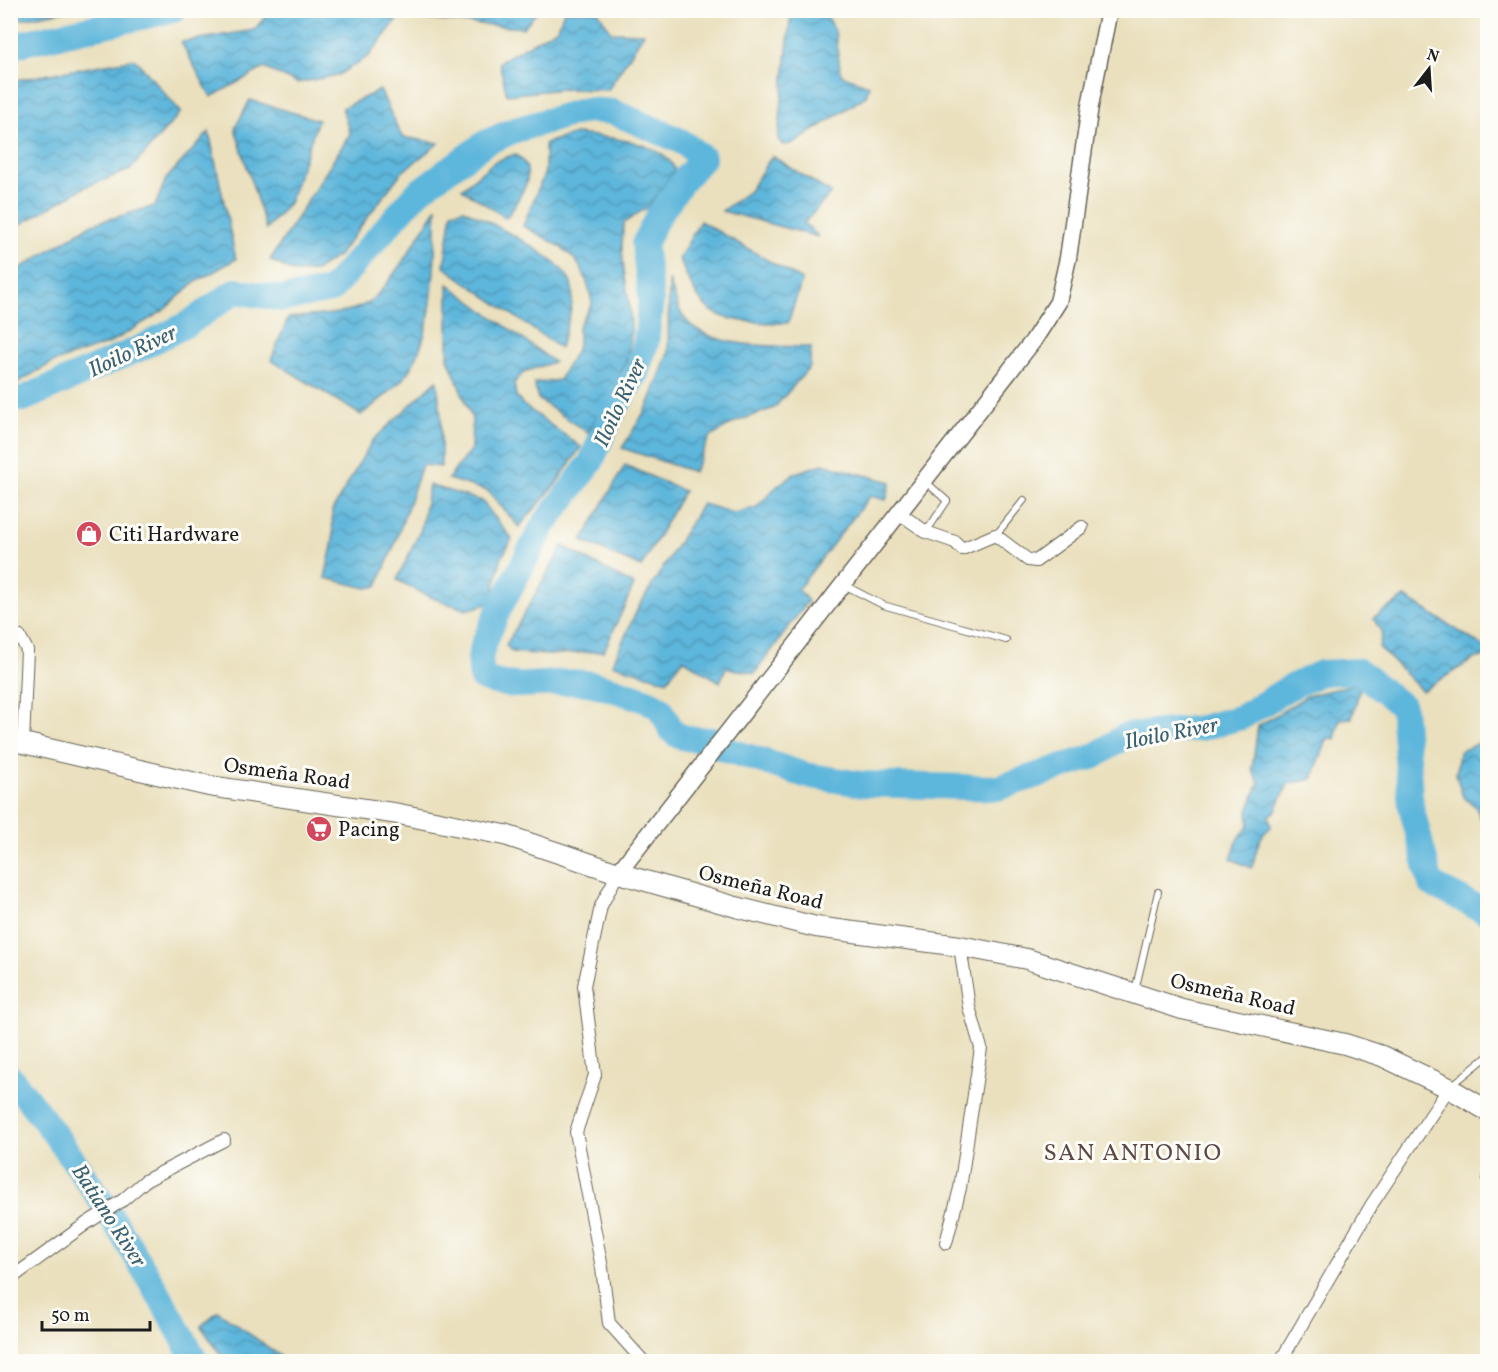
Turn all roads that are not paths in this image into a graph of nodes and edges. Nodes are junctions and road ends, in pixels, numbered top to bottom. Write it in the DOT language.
graph roads {
  1 [pos="1109,10"];
  2 [pos="924,481"];
  3 [pos="1024,500"];
  4 [pos="899,513"];
  5 [pos="1082,527"];
  6 [pos="926,532"];
  7 [pos="995,535"];
  8 [pos="843,584"];
  9 [pos="10,633"];
  10 [pos="1006,640"];
  11 [pos="17,741"];
  12 [pos="618,873"];
  13 [pos="1158,892"];
  14 [pos="960,946"];
  15 [pos="1134,994"];
  16 [pos="1488,1056"];
  17 [pos="1449,1088"];
  18 [pos="1488,1111"];
  19 [pos="224,1140"];
  20 [pos="946,1243"];
  21 [pos="10,1279"];
  22 [pos="645,1362"];
  23 [pos="1280,1362"];
  1 -- 2 [label="street"];
  2 -- 4 [label="street"];
  2 -- 6 [label="lane"];
  3 -- 7 [label="lane"];
  4 -- 6 [label="street"];
  4 -- 8 [label="street"];
  5 -- 7 [label="street"];
  6 -- 7 [label="street"];
  8 -- 10 [label="lane"];
  8 -- 12 [label="street"];
  9 -- 11 [label="street"];
  11 -- 12 [label="main road, Osmeña Road"];
  12 -- 14 [label="main road, Osmeña Road"];
  12 -- 22 [label="street"];
  13 -- 15 [label="lane"];
  14 -- 15 [label="main road, Osmeña Road"];
  14 -- 20 [label="street"];
  15 -- 17 [label="main road, Osmeña Road"];
  16 -- 17 [label="lane"];
  17 -- 18 [label="main road, Osmeña Road"];
  17 -- 23 [label="street"];
  19 -- 21 [label="street"];
}
